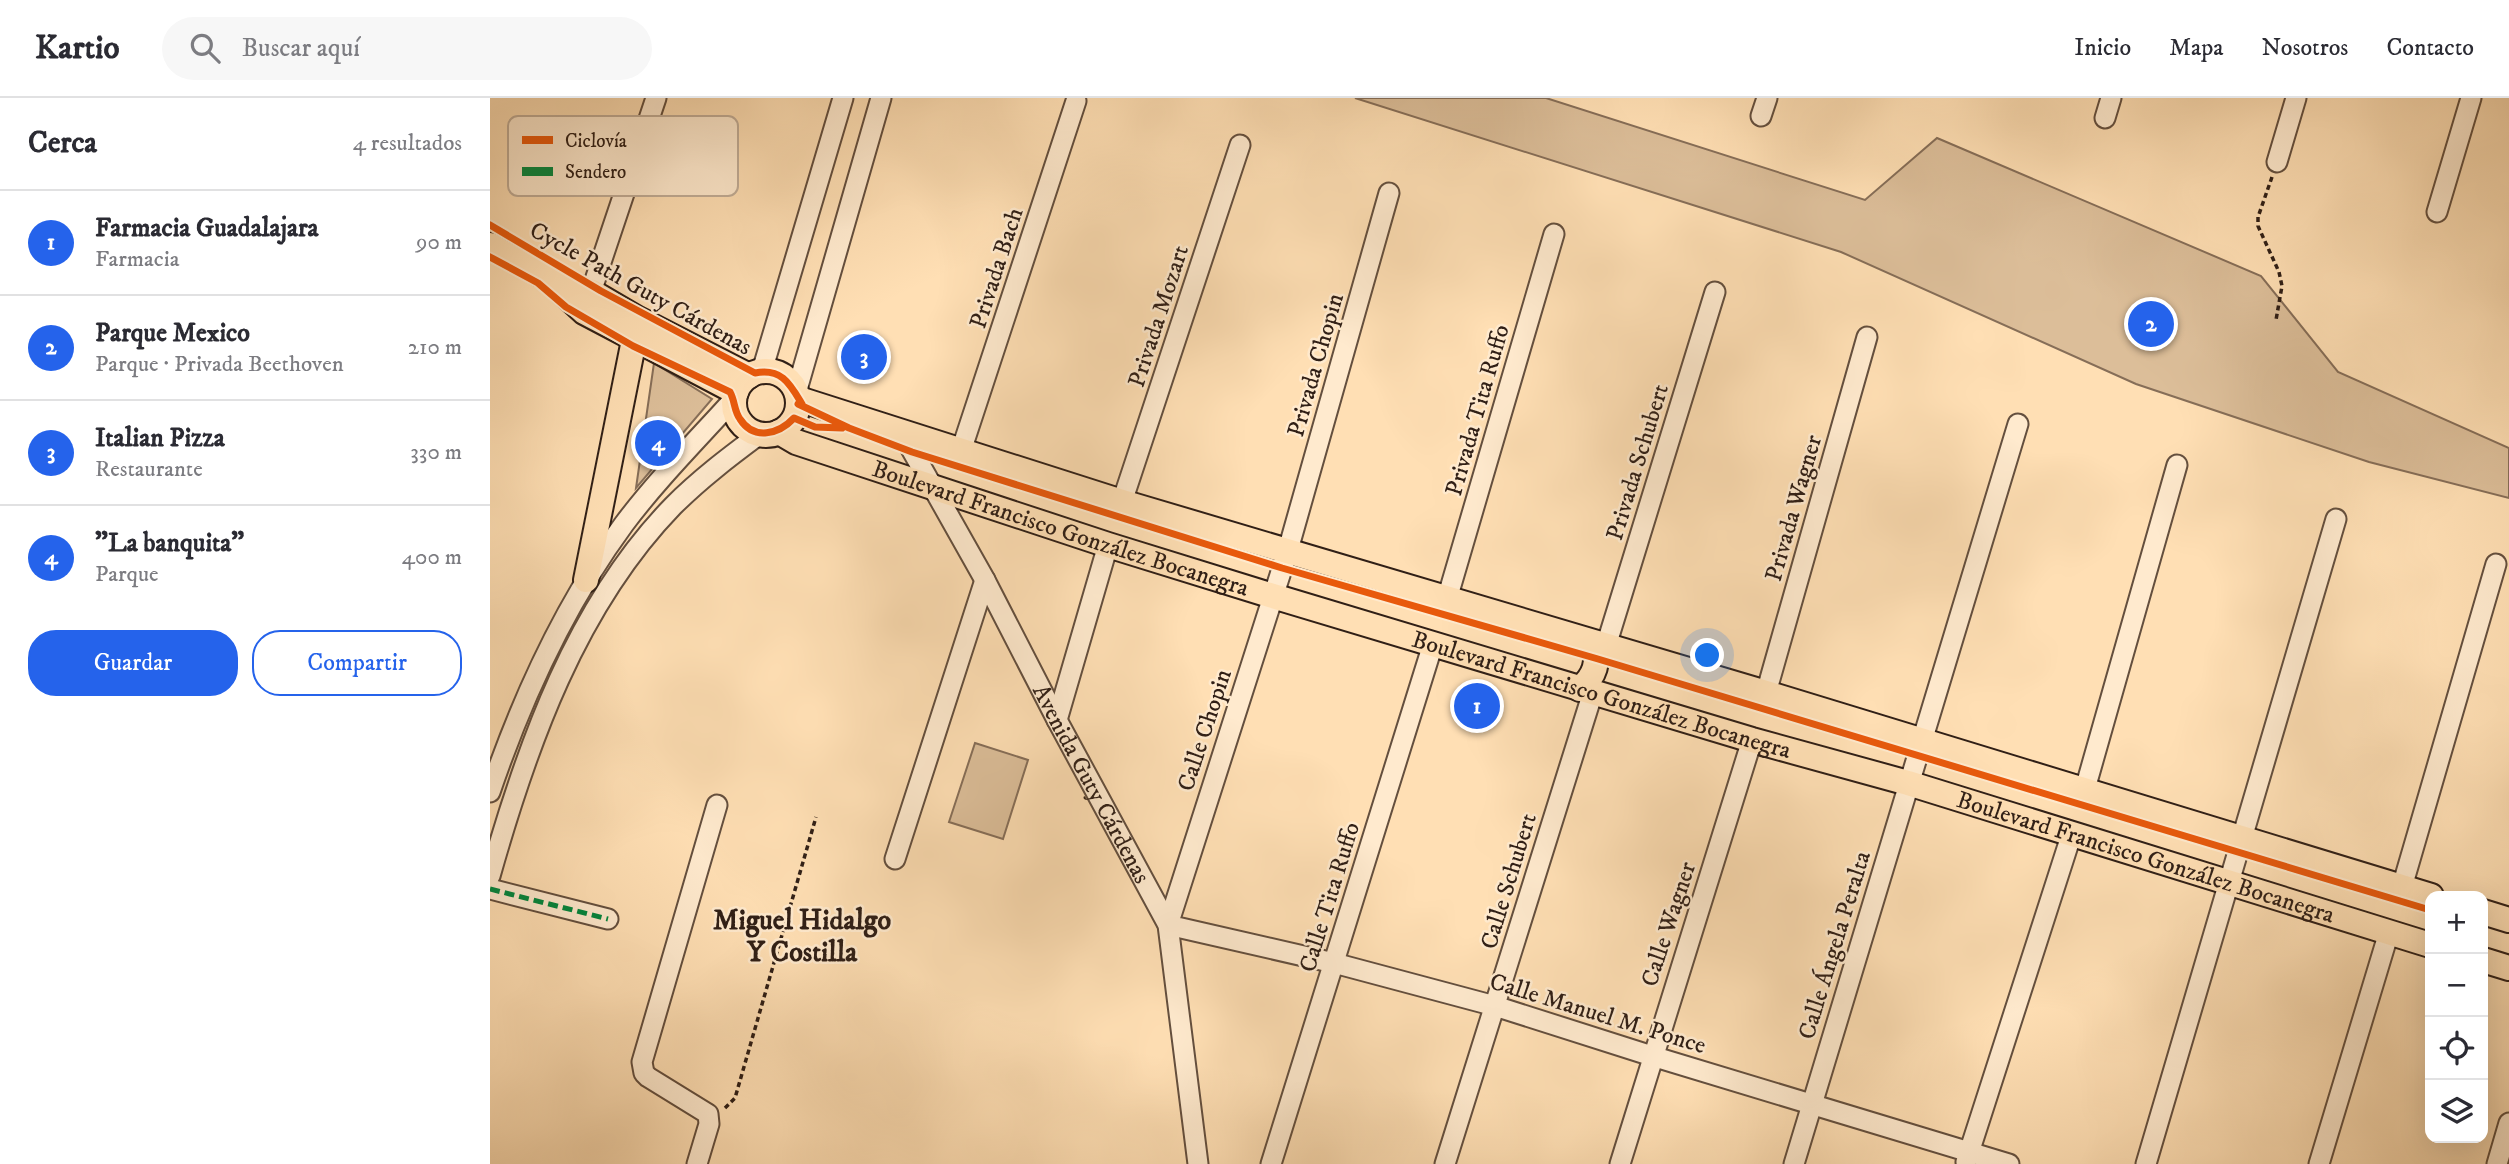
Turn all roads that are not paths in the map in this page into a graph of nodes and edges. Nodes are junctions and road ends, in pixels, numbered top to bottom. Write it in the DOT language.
graph roads {
  1 [pos="656,98"];
  2 [pos="843,98"];
  3 [pos="881,98"];
  4 [pos="2111,98"];
  5 [pos="2296,98"];
  6 [pos="2471,98"];
  7 [pos="1076,101"];
  8 [pos="650,116"];
  9 [pos="2105,118"];
  10 [pos="1240,145"];
  11 [pos="2277,162"];
  12 [pos="1389,193"];
  13 [pos="623,196"];
  14 [pos="2437,212"];
  15 [pos="1554,234"];
  16 [pos="490,245"];
  17 [pos="1715,292"];
  18 [pos="588,302"];
  19 [pos="1867,337"];
  20 [pos="634,340"];
  21 [pos="745,384"];
  22 [pos="798,396"];
  23 [pos="2018,424"];
  24 [pos="901,431"];
  25 [pos="769,433"];
  26 [pos="961,450"];
  27 [pos="2177,465"];
  28 [pos="932,488"];
  29 [pos="1122,502"];
  30 [pos="2336,519"];
  31 [pos="1108,545"];
  32 [pos="1288,550"];
  33 [pos="2496,564"];
  34 [pos="586,580"];
  35 [pos="985,580"];
  36 [pos="1273,596"];
  37 [pos="1447,599"];
  38 [pos="1433,644"];
  39 [pos="1600,645"];
  40 [pos="1586,690"];
  41 [pos="1766,693"];
  42 [pos="1057,720"];
  43 [pos="1752,740"];
  44 [pos="1922,741"];
  45 [pos="1908,783"];
  46 [pos="2085,789"];
  47 [pos="490,792"];
  48 [pos="717,804"];
  49 [pos="2072,834"];
  50 [pos="2242,838"];
  51 [pos="895,859"];
  52 [pos="490,877"];
  53 [pos="2229,882"];
  54 [pos="2402,887"];
  55 [pos="490,889"];
  56 [pos="2425,894"];
  57 [pos="2488,914"];
  58 [pos="608,919"];
  59 [pos="2509,920"];
  60 [pos="1168,925"];
  61 [pos="2389,932"];
  62 [pos="2425,943"];
  63 [pos="2488,962"];
  64 [pos="1334,963"];
  65 [pos="2509,968"];
  66 [pos="1495,1006"];
  67 [pos="1652,1056"];
  68 [pos="1812,1104"];
  69 [pos="2509,1123"];
  70 [pos="1968,1158"];
  71 [pos="697,1164"];
  72 [pos="1198,1164"];
  73 [pos="1271,1164"];
  74 [pos="1445,1164"];
  75 [pos="1620,1164"];
  76 [pos="1794,1164"];
  77 [pos="2009,1164"];
  78 [pos="2146,1164"];
  79 [pos="2319,1164"];
  80 [pos="2497,1164"];
  1 -- 8 [label="street"];
  2 -- 21 [label="street"];
  3 -- 22 [label="street"];
  4 -- 9 [label="street"];
  5 -- 11 [label="street"];
  6 -- 14 [label="street"];
  7 -- 26 [label="street, Privada Bach"];
  10 -- 29 [label="street, Privada Mozart"];
  12 -- 32 [label="street, Privada Chopin"];
  13 -- 18 [label="street"];
  15 -- 37 [label="street, Privada Tita Ruffo"];
  16 -- 18 [label="main road"];
  17 -- 39 [label="street, Privada Schubert"];
  18 -- 20 [label="main road"];
  18 -- 21 [label="main road"];
  19 -- 41 [label="street, Privada Wagner"];
  20 -- 21 [label="main road"];
  20 -- 34 [label="main road"];
  21 -- 22 [label="main road"];
  21 -- 25 [label="main road"];
  21 -- 34 [label="street"];
  22 -- 24 [label="main road, Boulevard Francisco González Bocanegra"];
  22 -- 25 [label="main road"];
  23 -- 44 [label="street, Calle Ángela Peralta"];
  24 -- 26 [label="main road, Boulevard Francisco González Bocanegra"];
  24 -- 28 [label="street, Avenida Guty Cárdenas"];
  25 -- 28 [label="main road, Boulevard Francisco González Bocanegra"];
  25 -- 52 [label="street"];
  26 -- 29 [label="main road, Boulevard Francisco González Bocanegra"];
  27 -- 46 [label="street"];
  28 -- 31 [label="main road, Boulevard Francisco González Bocanegra"];
  28 -- 35 [label="street, Avenida Guty Cárdenas"];
  29 -- 32 [label="main road, Boulevard Francisco González Bocanegra"];
  30 -- 50 [label="street"];
  31 -- 36 [label="main road, Boulevard Francisco González Bocanegra"];
  31 -- 42 [label="street"];
  32 -- 36 [label="street, Calle Chopin"];
  32 -- 37 [label="main road, Boulevard Francisco González Bocanegra"];
  33 -- 54 [label="street"];
  34 -- 47 [label="street"];
  35 -- 42 [label="street, Avenida Guty Cárdenas"];
  35 -- 51 [label="street"];
  36 -- 38 [label="main road, Boulevard Francisco González Bocanegra"];
  36 -- 60 [label="street, Calle Chopin"];
  37 -- 39 [label="main road, Boulevard Francisco González Bocanegra"];
  38 -- 40 [label="main road, Boulevard Francisco González Bocanegra"];
  38 -- 64 [label="street, Calle Tita Ruffo"];
  39 -- 40 [label="main road"];
  39 -- 41 [label="main road, Boulevard Francisco González Bocanegra"];
  40 -- 43 [label="main road, Boulevard Francisco González Bocanegra"];
  40 -- 66 [label="street, Calle Schubert"];
  41 -- 44 [label="main road, Boulevard Francisco González Bocanegra"];
  42 -- 60 [label="street, Avenida Guty Cárdenas"];
  43 -- 45 [label="main road, Boulevard Francisco González Bocanegra"];
  43 -- 67 [label="street, Calle Wagner"];
  44 -- 45 [label="street, Calle Ángela Peralta"];
  44 -- 46 [label="main road, Boulevard Francisco González Bocanegra"];
  45 -- 49 [label="main road, Boulevard Francisco González Bocanegra"];
  45 -- 68 [label="street, Calle Ángela Peralta"];
  46 -- 50 [label="main road, Boulevard Francisco González Bocanegra"];
  48 -- 71 [label="street"];
  49 -- 53 [label="main road, Boulevard Francisco González Bocanegra"];
  49 -- 70 [label="street"];
  50 -- 53 [label="street"];
  50 -- 54 [label="main road, Boulevard Francisco González Bocanegra"];
  53 -- 61 [label="main road, Boulevard Francisco González Bocanegra"];
  53 -- 78 [label="street"];
  54 -- 56 [label="main road, Boulevard Francisco González Bocanegra"];
  55 -- 58 [label="street"];
  57 -- 59 [label="main road"];
  60 -- 64 [label="street, Calle Manuel M. Ponce"];
  60 -- 72 [label="street, Avenida Guty Cárdenas"];
  61 -- 62 [label="main road, Boulevard Francisco González Bocanegra"];
  61 -- 79 [label="street"];
  63 -- 65 [label="main road"];
  64 -- 66 [label="street, Calle Manuel M. Ponce"];
  64 -- 73 [label="street, Calle Tita Ruffo"];
  66 -- 67 [label="street, Calle Manuel M. Ponce"];
  66 -- 74 [label="street, Calle Schubert"];
  67 -- 68 [label="street, Calle Manuel M. Ponce"];
  67 -- 75 [label="street, Calle Wagner"];
  68 -- 70 [label="street, Calle Manuel M. Ponce"];
  68 -- 76 [label="street, Calle Ángela Peralta"];
  69 -- 80 [label="street"];
  70 -- 77 [label="street, Calle Manuel M. Ponce"];
}
